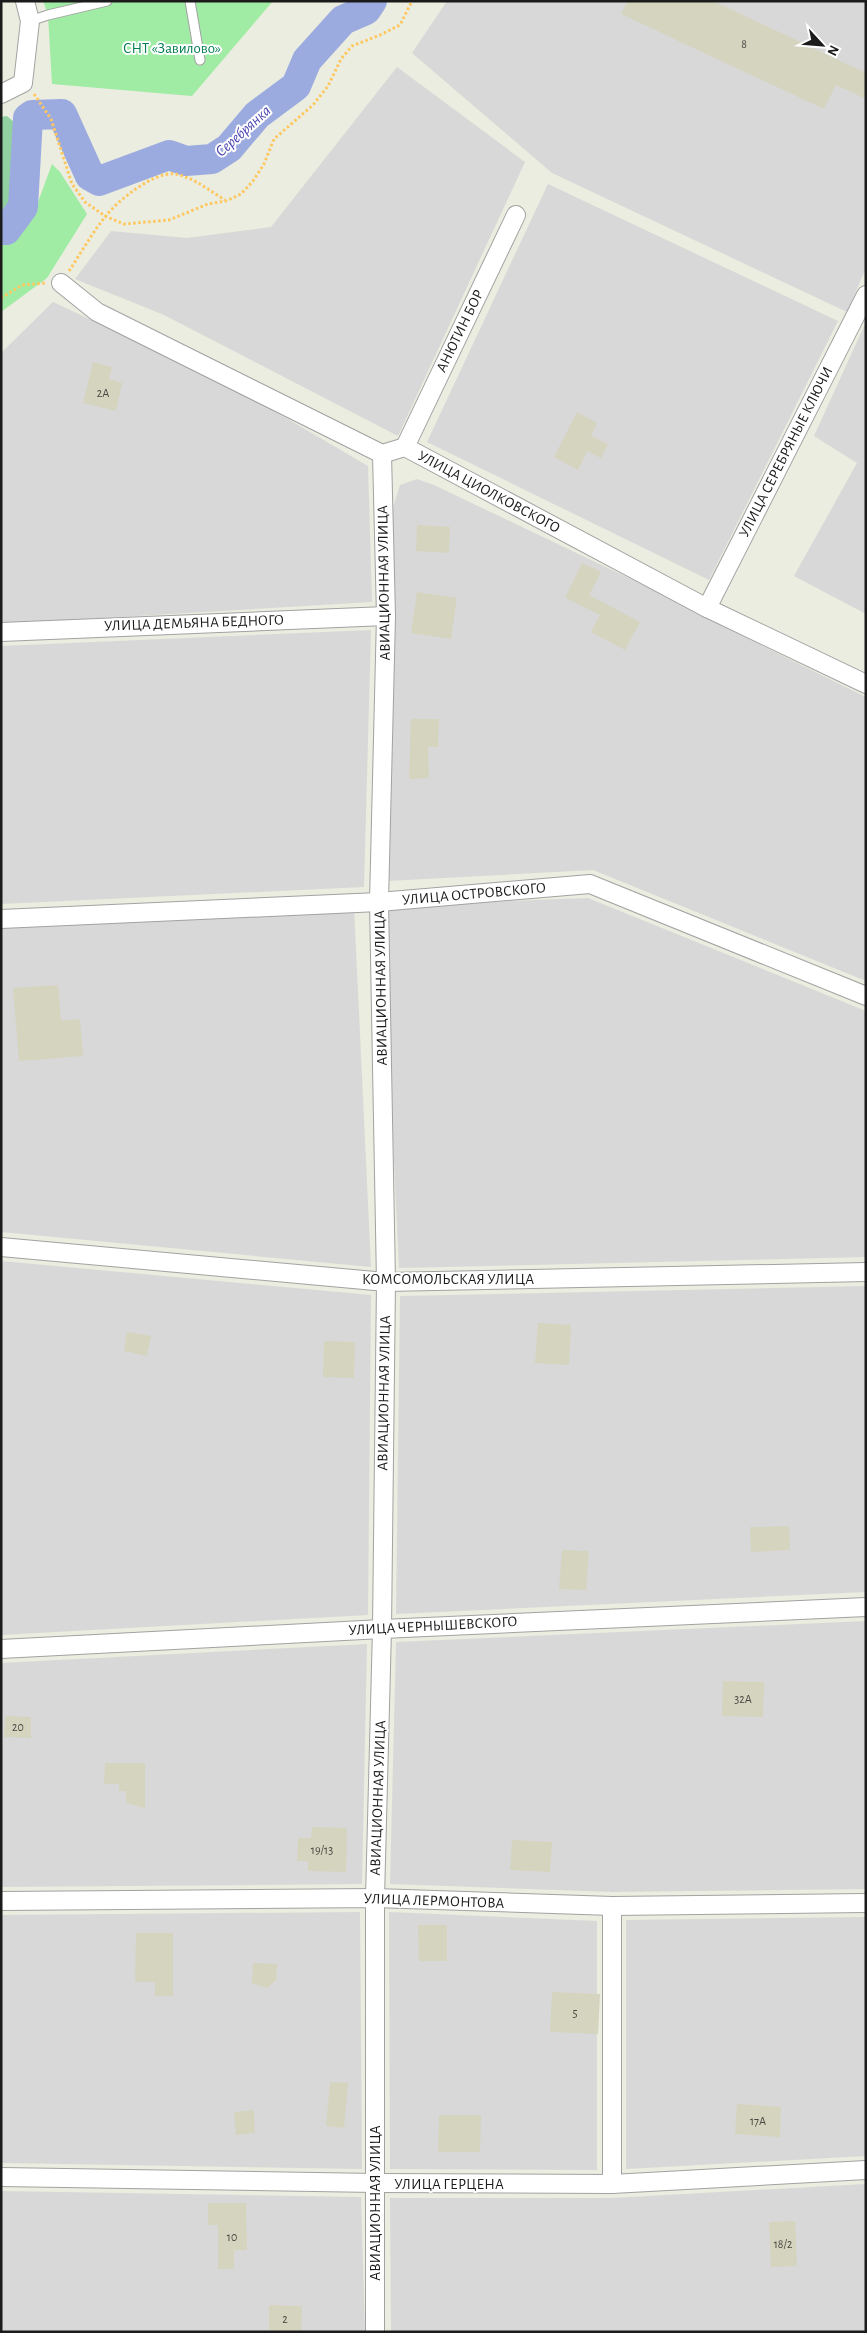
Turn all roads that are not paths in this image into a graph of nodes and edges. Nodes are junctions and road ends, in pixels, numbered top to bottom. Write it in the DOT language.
graph roads {
  1 [pos="24,1"];
  2 [pos="107,1"];
  3 [pos="190,1"];
  4 [pos="30,21"];
  5 [pos="200,60"];
  6 [pos="1,94"];
  7 [pos="516,215"];
  8 [pos="61,283"];
  9 [pos="866,296"];
  10 [pos="405,447"];
  11 [pos="382,454"];
  12 [pos="707,608"];
  13 [pos="386,616"];
  14 [pos="1,632"];
  15 [pos="866,684"];
  16 [pos="379,902"];
  17 [pos="1,919"];
  18 [pos="866,996"];
  19 [pos="1,1246"];
  20 [pos="866,1272"];
  21 [pos="386,1282"];
  22 [pos="866,1607"];
  23 [pos="382,1628"];
  24 [pos="1,1649"];
  25 [pos="375,1898"];
  26 [pos="1,1901"];
  27 [pos="866,1903"];
  28 [pos="612,1906"];
  29 [pos="866,2170"];
  30 [pos="1,2177"];
  31 [pos="376,2183"];
  32 [pos="612,2184"];
  33 [pos="375,2332"];
  1 -- 4 [label="street"];
  2 -- 4 [label="lane"];
  3 -- 5 [label="lane"];
  4 -- 6 [label="street"];
  7 -- 10 [label="street, АНЮТИН БОР"];
  8 -- 11 [label="street"];
  9 -- 12 [label="street, УЛИЦА СЕРЕБРЯНЫЕ КЛЮЧИ"];
  10 -- 11 [label="street, УЛИЦА ЦИОЛКОВСКОГО"];
  10 -- 12 [label="street, УЛИЦА ЦИОЛКОВСКОГО"];
  11 -- 13 [label="street, АВИАЦИОННАЯ УЛИЦА"];
  12 -- 15 [label="street, УЛИЦА ЦИОЛКОВСКОГО"];
  13 -- 14 [label="street, УЛИЦА ДЕМЬЯНА БЕДНОГО"];
  13 -- 16 [label="street, АВИАЦИОННАЯ УЛИЦА"];
  16 -- 17 [label="street, УЛИЦА ОСТРОВСКОГО"];
  16 -- 18 [label="street, УЛИЦА ОСТРОВСКОГО"];
  16 -- 21 [label="street, АВИАЦИОННАЯ УЛИЦА"];
  19 -- 21 [label="street, КОМСОМОЛЬСКАЯ УЛИЦА"];
  20 -- 21 [label="street, КОМСОМОЛЬСКАЯ УЛИЦА"];
  21 -- 23 [label="street, АВИАЦИОННАЯ УЛИЦА"];
  22 -- 23 [label="street, УЛИЦА ЧЕРНЫШЕВСКОГО"];
  23 -- 24 [label="street, УЛИЦА ЧЕРНЫШЕВСКОГО"];
  23 -- 25 [label="street, АВИАЦИОННАЯ УЛИЦА"];
  25 -- 26 [label="street, УЛИЦА ЛЕРМОНТОВА"];
  25 -- 28 [label="street, УЛИЦА ЛЕРМОНТОВА"];
  25 -- 31 [label="street, АВИАЦИОННАЯ УЛИЦА"];
  27 -- 28 [label="street, УЛИЦА ЛЕРМОНТОВА"];
  28 -- 32 [label="street"];
  29 -- 32 [label="street, УЛИЦА ГЕРЦЕНА"];
  30 -- 31 [label="street, УЛИЦА ГЕРЦЕНА"];
  31 -- 32 [label="street, УЛИЦА ГЕРЦЕНА"];
  31 -- 33 [label="street, АВИАЦИОННАЯ УЛИЦА"];
}
